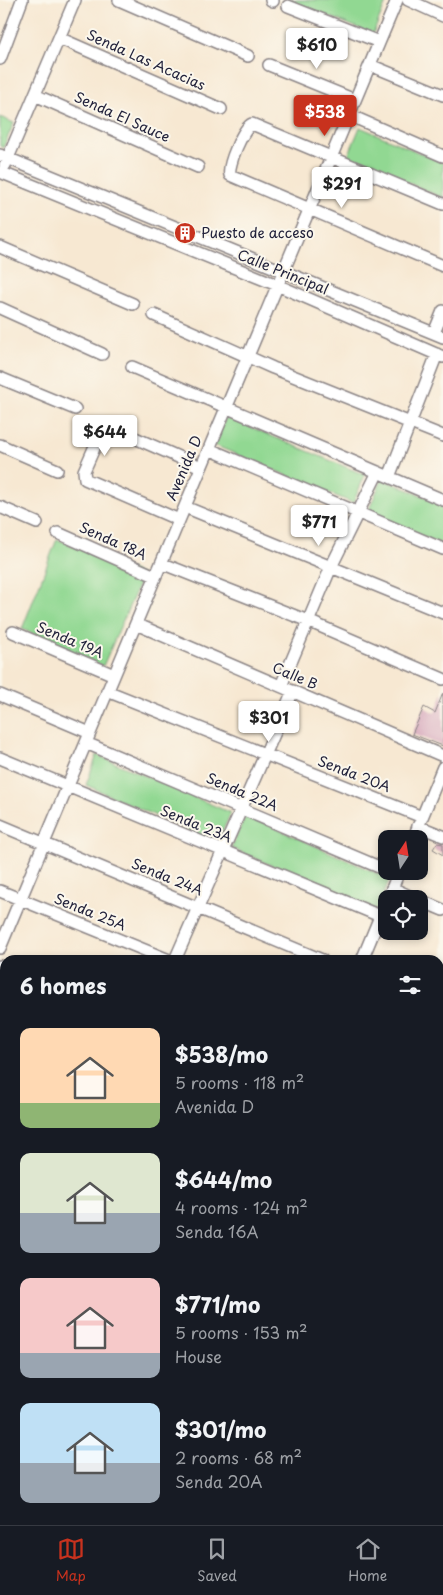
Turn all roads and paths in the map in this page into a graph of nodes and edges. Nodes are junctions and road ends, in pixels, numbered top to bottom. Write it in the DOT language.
graph roads {
  1 [pos="22,0"];
  2 [pos="75,0"];
  3 [pos="119,0"];
  4 [pos="397,0"];
  5 [pos="408,0"];
  6 [pos="288,6"];
  7 [pos="443,16"];
  8 [pos="59,38"];
  9 [pos="380,42"];
  10 [pos="248,56"];
  11 [pos="0,58"];
  12 [pos="269,65"];
  13 [pos="370,65"];
  14 [pos="35,95"];
  15 [pos="443,95"];
  16 [pos="355,100"];
  17 [pos="221,110"];
  18 [pos="349,115"];
  19 [pos="332,156"];
  20 [pos="443,156"];
  21 [pos="4,157"];
  22 [pos="198,167"];
  23 [pos="1,174"];
  24 [pos="443,204"];
  25 [pos="309,209"];
  26 [pos="194,236"];
  27 [pos="0,247"];
  28 [pos="188,250"];
  29 [pos="443,266"];
  30 [pos="283,272"];
  31 [pos="278,285"];
  32 [pos="133,304"];
  33 [pos="0,308"];
  34 [pos="443,311"];
  35 [pos="154,315"];
  36 [pos="438,335"];
  37 [pos="102,354"];
  38 [pos="440,356"];
  39 [pos="247,357"];
  40 [pos="132,367"];
  41 [pos="0,378"];
  42 [pos="226,408"];
  43 [pos="75,409"];
  44 [pos="410,423"];
  45 [pos="443,436"];
  46 [pos="0,445"];
  47 [pos="208,450"];
  48 [pos="201,467"];
  49 [pos="57,470"];
  50 [pos="384,474"];
  51 [pos="443,500"];
  52 [pos="0,507"];
  53 [pos="184,507"];
  54 [pos="357,514"];
  55 [pos="179,520"];
  56 [pos="37,523"];
  57 [pos="58,533"];
  58 [pos="443,549"];
  59 [pos="161,563"];
  60 [pos="332,567"];
  61 [pos="156,576"];
  62 [pos="443,613"];
  63 [pos="308,621"];
  64 [pos="136,624"];
  65 [pos="13,632"];
  66 [pos="114,675"];
  67 [pos="443,679"];
  68 [pos="282,686"];
  69 [pos="107,691"];
  70 [pos="293,691"];
  71 [pos="0,695"];
  72 [pos="88,738"];
  73 [pos="265,755"];
  74 [pos="443,756"];
  75 [pos="0,758"];
  76 [pos="443,767"];
  77 [pos="67,788"];
  78 [pos="242,807"];
  79 [pos="420,821"];
  80 [pos="0,825"];
  81 [pos="416,830"];
  82 [pos="443,836"];
  83 [pos="44,843"];
  84 [pos="223,851"];
  85 [pos="378,866"];
  86 [pos="0,891"];
  87 [pos="20,900"];
  88 [pos="428,903"];
  89 [pos="198,906"];
  90 [pos="443,910"];
  91 [pos="378,915"];
  92 [pos="378,921"];
  93 [pos="0,948"];
  94 [pos="157,955"];
  95 [pos="177,955"];
  96 [pos="311,955"];
  97 [pos="365,955"];
  1 -- 11 [label="street"];
  2 -- 8 [label="street"];
  3 -- 10 [label="street"];
  4 -- 9 [label="street, Avenida D"];
  5 -- 7 [label="street"];
  6 -- 9 [label="street"];
  8 -- 14 [label="street"];
  8 -- 17 [label="street, Senda Las Acacias"];
  9 -- 13 [label="street, Avenida D"];
  12 -- 16 [label="street"];
  13 -- 15 [label="street"];
  13 -- 16 [label="street, Avenida D"];
  14 -- 21 [label="street"];
  14 -- 22 [label="street, Senda El Sauce"];
  16 -- 18 [label="street, Avenida D"];
  18 -- 19 [label="street, Avenida D"];
  18 -- 20 [label="street"];
  19 -- 24 [label="street"];
  19 -- 25 [label="street, Avenida D"];
  19 -- 25 [label="street"];
  21 -- 23 [label="street"];
  21 -- 26 [label="street, Calle Principal"];
  23 -- 28 [label="street, Calle Principal"];
  25 -- 29 [label="street"];
  25 -- 30 [label="street, Avenida D"];
  26 -- 28 [label="street"];
  26 -- 30 [label="street, Calle Principal"];
  27 -- 32 [label="street"];
  28 -- 31 [label="street, Calle Principal"];
  30 -- 31 [label="street, Avenida D"];
  30 -- 36 [label="street, Calle Principal"];
  31 -- 38 [label="street, Calle Principal"];
  31 -- 39 [label="street, Avenida D"];
  33 -- 37 [label="street"];
  34 -- 36 [label="street"];
  35 -- 39 [label="street"];
  38 -- 44 [label="street"];
  39 -- 42 [label="street, Avenida D"];
  39 -- 44 [label="street"];
  40 -- 42 [label="street"];
  41 -- 43 [label="street"];
  42 -- 47 [label="street, Avenida D"];
  42 -- 50 [label="street"];
  44 -- 45 [label="street"];
  44 -- 50 [label="street"];
  46 -- 49 [label="street"];
  47 -- 48 [label="street, Avenida D"];
  47 -- 54 [label="street"];
  48 -- 53 [label="street, Avenida D"];
  48 -- 55 [label="street"];
  50 -- 51 [label="street"];
  50 -- 54 [label="street"];
  52 -- 56 [label="street"];
  53 -- 55 [label="street, Avenida D"];
  53 -- 60 [label="street"];
  54 -- 58 [label="street"];
  54 -- 60 [label="street"];
  55 -- 59 [label="street, Avenida D"];
  57 -- 61 [label="street, Senda 18A"];
  59 -- 61 [label="street, Avenida D"];
  59 -- 63 [label="street"];
  60 -- 62 [label="street"];
  60 -- 63 [label="street"];
  61 -- 64 [label="street, Avenida D"];
  63 -- 67 [label="street"];
  63 -- 68 [label="street"];
  64 -- 66 [label="street, Avenida D"];
  64 -- 68 [label="street, Calle B"];
  65 -- 66 [label="street, Senda 19A"];
  66 -- 69 [label="street, Avenida D"];
  68 -- 70 [label="street, Calle B"];
  69 -- 72 [label="street, Avenida D"];
  69 -- 73 [label="street, Senda 20A"];
  70 -- 73 [label="street"];
  70 -- 74 [label="street, Calle B"];
  71 -- 72 [label="street, Senda 22A"];
  72 -- 77 [label="street, Avenida D"];
  72 -- 78 [label="street, Senda 22A"];
  73 -- 78 [label="street"];
  73 -- 79 [label="street, Senda 20A"];
  75 -- 77 [label="street, Senda 23A"];
  76 -- 79 [label="street"];
  77 -- 83 [label="street, Avenida D"];
  77 -- 84 [label="street, Senda 23A"];
  78 -- 84 [label="street"];
  78 -- 85 [label="street, Senda 22A"];
  79 -- 81 [label="street"];
  79 -- 82 [label="street, Senda 20A"];
  80 -- 83 [label="street, Senda 24A"];
  83 -- 87 [label="street, Avenida D"];
  83 -- 89 [label="street, Senda 24A"];
  84 -- 89 [label="street"];
  84 -- 91 [label="street, Senda 23A"];
  86 -- 87 [label="street, Senda 25A"];
  87 -- 93 [label="street, Avenida D"];
  87 -- 94 [label="street, Senda 25A"];
  88 -- 90 [label="street"];
  89 -- 95 [label="street"];
  89 -- 96 [label="street, Senda 24A"];
  92 -- 97 [label="street"];
}
